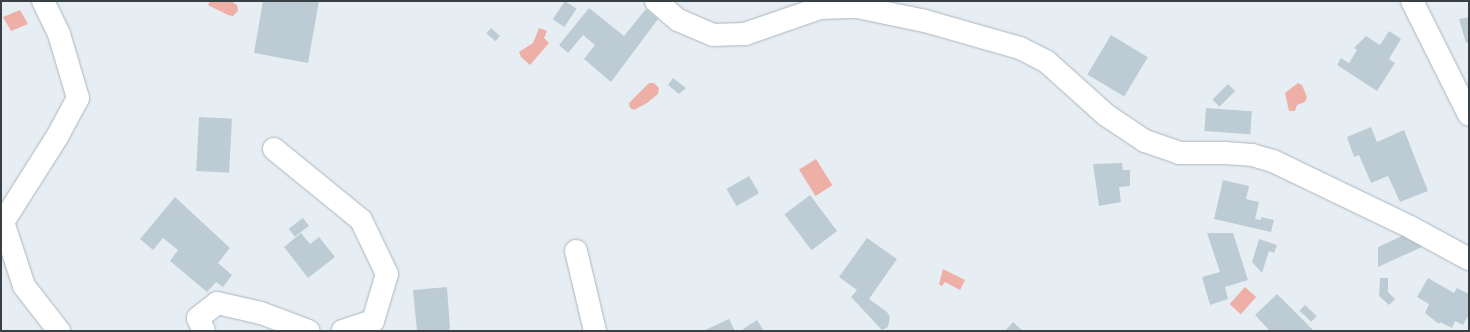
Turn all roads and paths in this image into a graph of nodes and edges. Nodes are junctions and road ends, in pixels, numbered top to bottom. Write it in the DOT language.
graph roads {
  1 [pos="43,1"];
  2 [pos="656,1"];
  3 [pos="1412,1"];
  4 [pos="1469,115"];
  5 [pos="274,149"];
  6 [pos="576,251"];
  7 [pos="1469,259"];
  8 [pos="59,331"];
  9 [pos="204,331"];
  10 [pos="309,331"];
  11 [pos="343,331"];
  12 [pos="595,331"];
  1 -- 8 [label="street"];
  2 -- 7 [label="street"];
  3 -- 4 [label="street"];
  5 -- 11 [label="street"];
  6 -- 12 [label="street"];
  9 -- 10 [label="street"];
}
